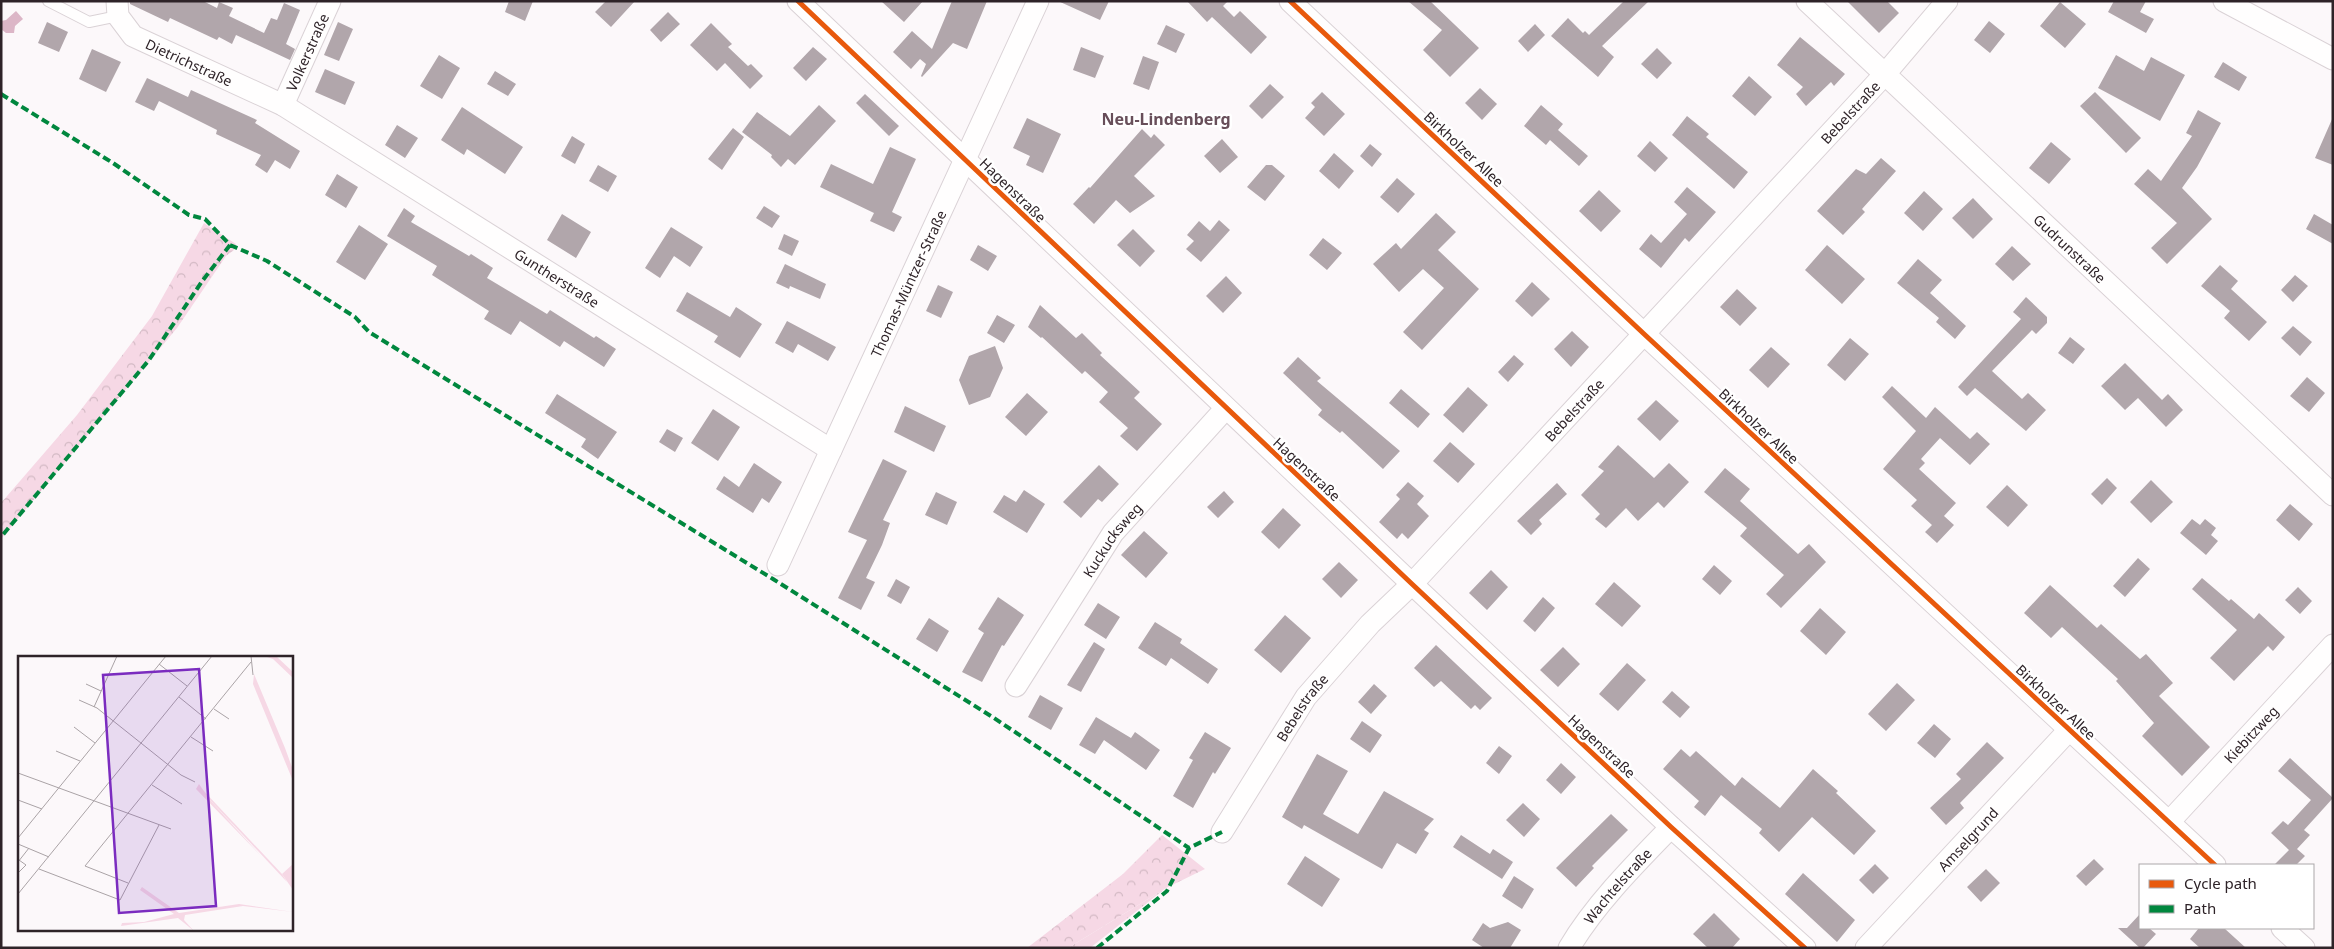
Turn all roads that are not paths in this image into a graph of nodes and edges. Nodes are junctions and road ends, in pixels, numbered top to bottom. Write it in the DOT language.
graph roads {
  1 [pos="48,1"];
  2 [pos="330,1"];
  3 [pos="798,1"];
  4 [pos="1038,1"];
  5 [pos="1290,1"];
  6 [pos="1807,1"];
  7 [pos="1947,1"];
  8 [pos="2224,1"];
  9 [pos="118,9"];
  10 [pos="2333,59"];
  11 [pos="1885,74"];
  12 [pos="283,105"];
  13 [pos="966,160"];
  14 [pos="1643,334"];
  15 [pos="1226,408"];
  16 [pos="831,450"];
  17 [pos="2333,495"];
  18 [pos="778,565"];
  19 [pos="1412,584"];
  20 [pos="2333,644"];
  21 [pos="1016,686"];
  22 [pos="2069,730"];
  23 [pos="2169,822"];
  24 [pos="1671,827"];
  25 [pos="1222,832"];
  26 [pos="2214,864"];
  27 [pos="2283,929"];
  28 [pos="1569,948"];
  29 [pos="1805,948"];
  30 [pos="1866,948"];
  31 [pos="2304,948"];
  1 -- 9 [label="lane"];
  2 -- 12 [label="street, Volkerstraße"];
  3 -- 13 [label="street, Hagenstraße"];
  4 -- 13 [label="street, Thomas-Müntzer-Straße"];
  5 -- 14 [label="street, Birkholzer Allee"];
  6 -- 11 [label="street, Gudrunstraße"];
  7 -- 11 [label="street, Bebelstraße"];
  8 -- 10 [label="street"];
  9 -- 12 [label="street, Dietrichstraße"];
  11 -- 14 [label="street, Bebelstraße"];
  11 -- 17 [label="street, Gudrunstraße"];
  12 -- 16 [label="street, Guntherstraße"];
  13 -- 15 [label="street, Hagenstraße"];
  13 -- 16 [label="street, Thomas-Müntzer-Straße"];
  14 -- 19 [label="street, Bebelstraße"];
  14 -- 22 [label="street, Birkholzer Allee"];
  15 -- 19 [label="street, Hagenstraße"];
  15 -- 21 [label="street, Kuckucksweg"];
  16 -- 18 [label="street, Thomas-Müntzer-Straße"];
  19 -- 24 [label="street, Hagenstraße"];
  19 -- 25 [label="street, Bebelstraße"];
  20 -- 23 [label="street, Kiebitzweg"];
  22 -- 23 [label="street, Birkholzer Allee"];
  22 -- 30 [label="street, Amselgrund"];
  23 -- 26 [label="street, Birkholzer Allee"];
  24 -- 28 [label="street, Wachtelstraße"];
  24 -- 29 [label="street, Hagenstraße"];
  27 -- 31 [label="street"];
}
